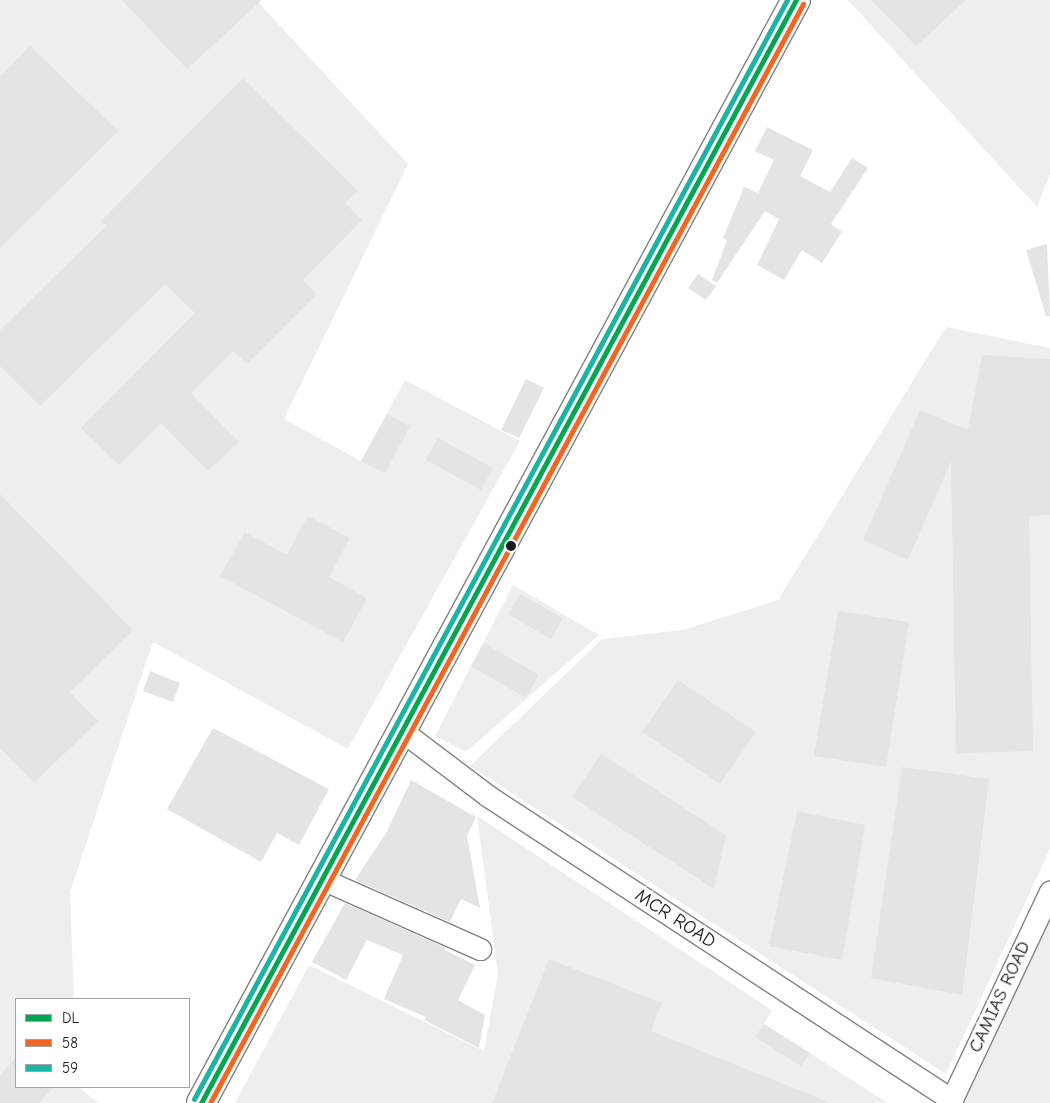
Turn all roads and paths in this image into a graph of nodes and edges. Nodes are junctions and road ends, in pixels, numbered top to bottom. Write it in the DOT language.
graph roads {
  1 [pos="796,0"];
  2 [pos="402,731"];
  3 [pos="322,879"];
  4 [pos="1050,891"];
  5 [pos="480,949"];
  6 [pos="951,1102"];
  7 [pos="201,1103"];
  1 -- 2 [label="highway"];
  2 -- 3 [label="highway"];
  2 -- 6 [label="street, MCR ROAD"];
  3 -- 5 [label="street"];
  3 -- 7 [label="highway"];
  4 -- 6 [label="street, CAMIAS ROAD"];
}
